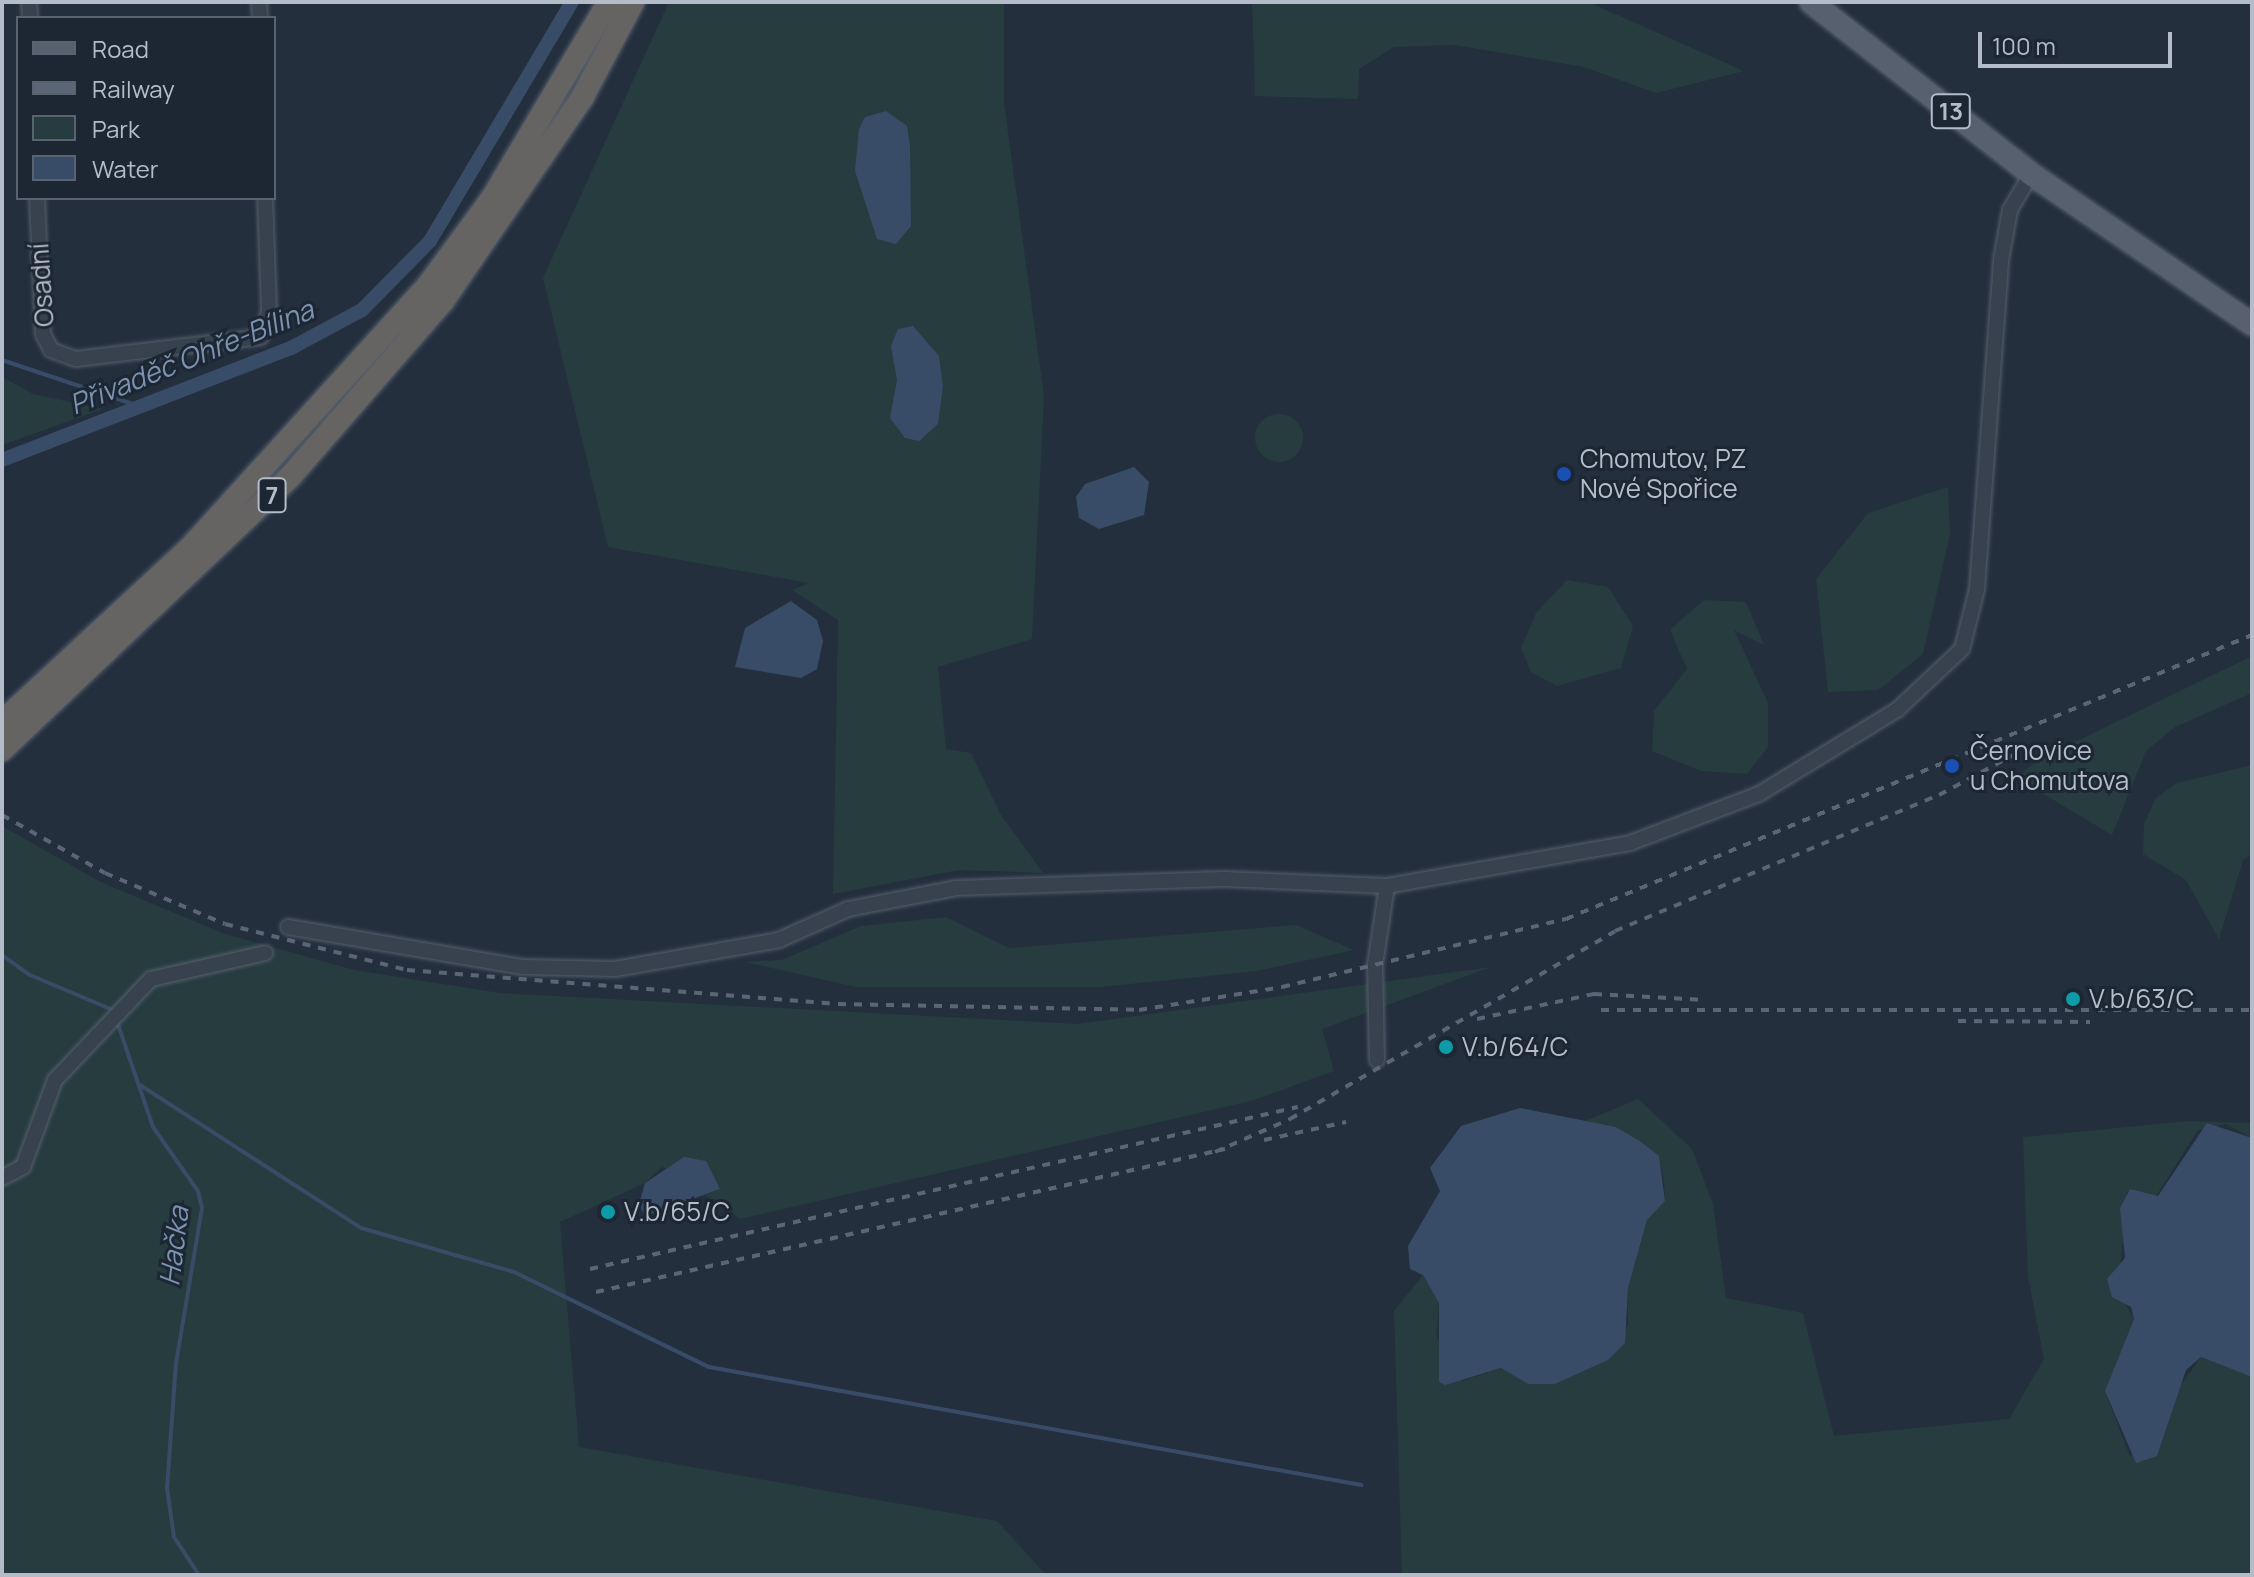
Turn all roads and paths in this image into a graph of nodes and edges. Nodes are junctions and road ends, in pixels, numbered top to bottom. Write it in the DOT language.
graph roads {
  1 [pos="609,2"];
  2 [pos="633,2"];
  3 [pos="1818,8"];
  4 [pos="2031,174"];
  5 [pos="37,200"];
  6 [pos="265,200"];
  7 [pos="502,204"];
  8 [pos="2252,324"];
  9 [pos="2,722"];
  10 [pos="2,750"];
  11 [pos="1387,886"];
  12 [pos="288,927"];
  13 [pos="265,953"];
  14 [pos="1377,1060"];
  15 [pos="2,1178"];
  1 -- 7 [label="highway, 7"];
  2 -- 7 [label="highway, 7"];
  3 -- 4 [label="main road, 13"];
  4 -- 8 [label="main road, 13"];
  4 -- 11 [label="street"];
  5 -- 6 [label="street, Osadní"];
  7 -- 9 [label="highway, 7"];
  7 -- 10 [label="highway, 7"];
  11 -- 12 [label="street"];
  11 -- 14 [label="street"];
  13 -- 15 [label="street"];
}
